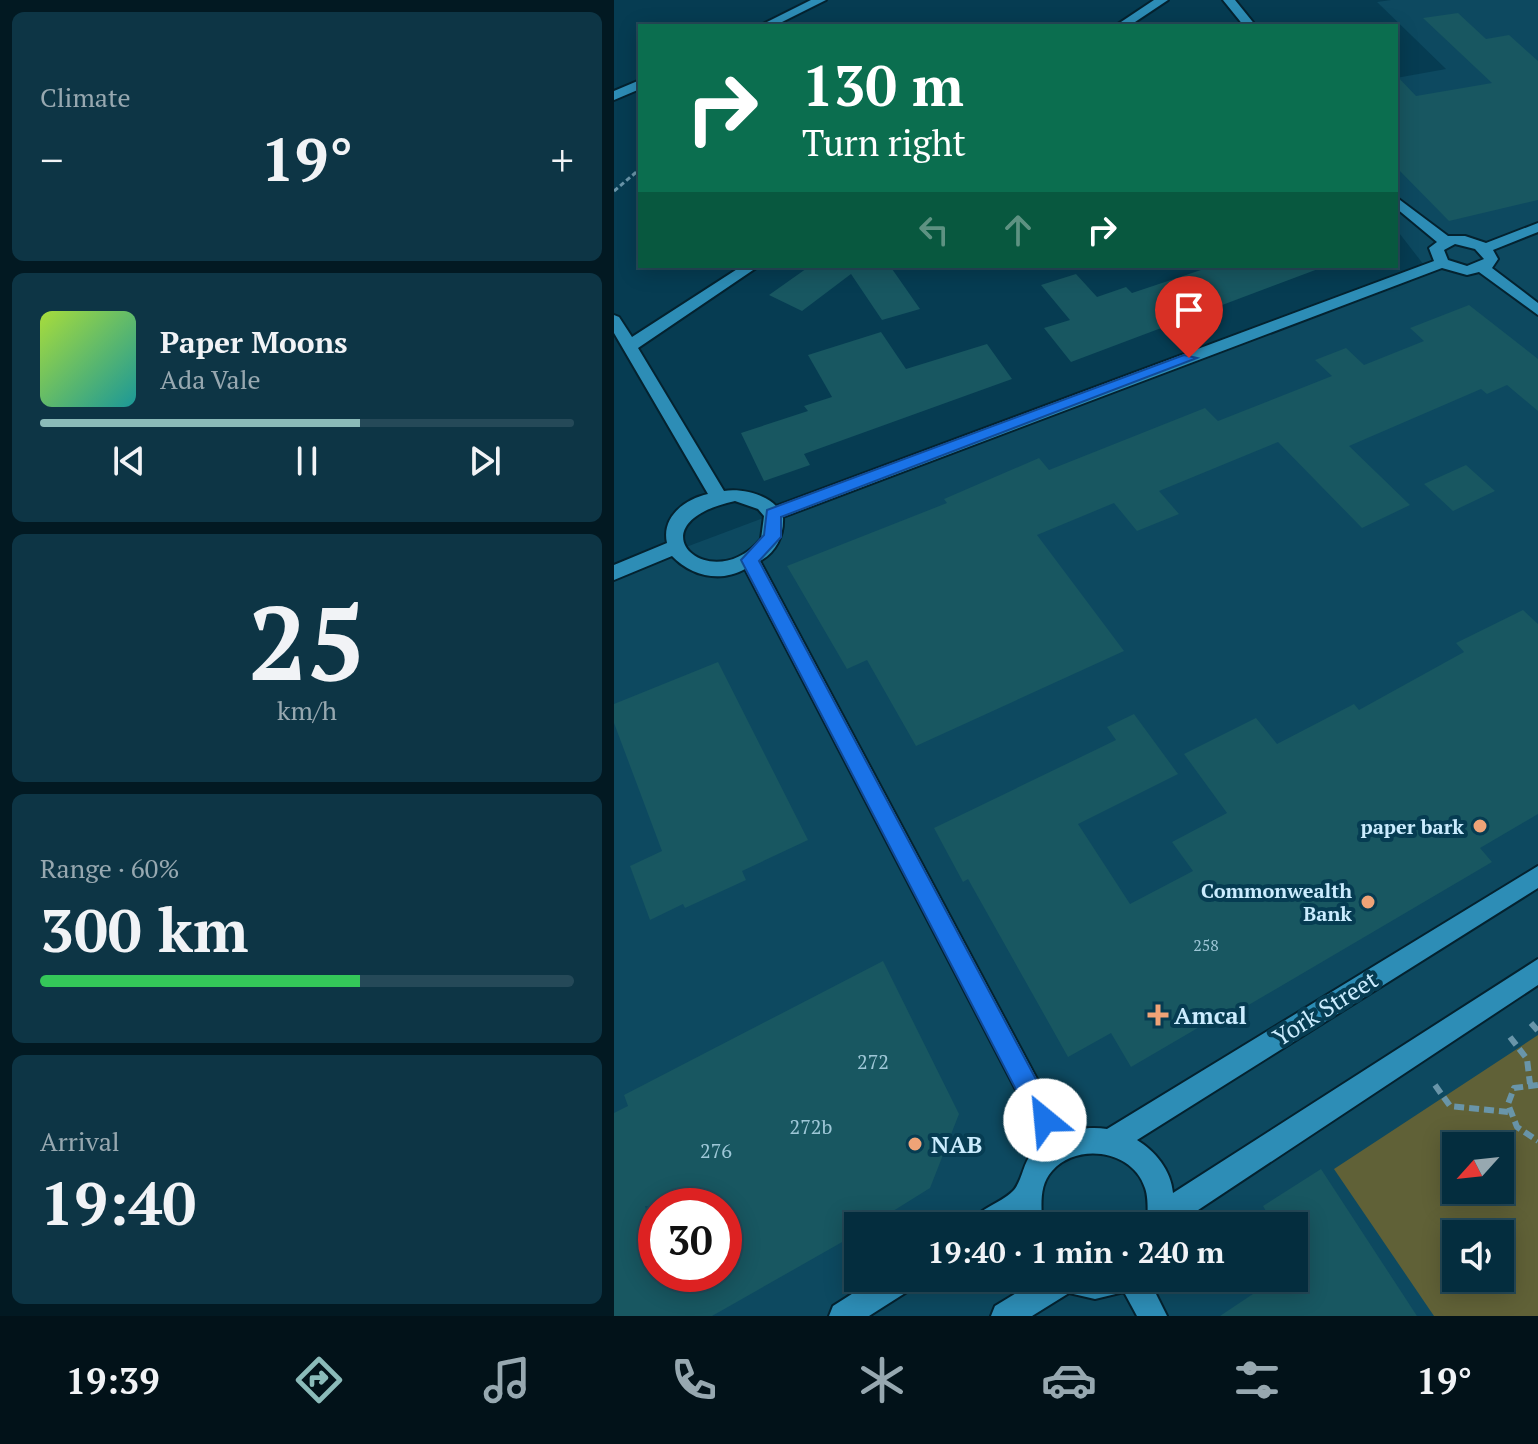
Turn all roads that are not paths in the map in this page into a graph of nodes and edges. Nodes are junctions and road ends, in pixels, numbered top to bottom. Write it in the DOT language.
graph roads {
  1 [pos="820,0"];
  2 [pos="1162,0"];
  3 [pos="1229,0"];
  4 [pos="768,24"];
  5 [pos="1124,24"];
  6 [pos="1248,24"];
  7 [pos="638,85"];
  8 [pos="614,96"];
  9 [pos="1398,203"];
  10 [pos="1538,227"];
  11 [pos="1445,241"];
  12 [pos="1485,248"];
  13 [pos="1442,263"];
  14 [pos="749,268"];
  15 [pos="1483,268"];
  16 [pos="1538,310"];
  17 [pos="614,320"];
  18 [pos="630,346"];
  19 [pos="718,496"];
  20 [pos="773,514"];
  21 [pos="673,548"];
  22 [pos="750,560"];
  23 [pos="614,573"];
  24 [pos="1538,876"];
  25 [pos="1538,971"];
  26 [pos="1113,1140"];
  27 [pos="1060,1148"];
  28 [pos="1027,1198"];
  29 [pos="1006,1212"];
  30 [pos="1028,1212"];
  31 [pos="1161,1212"];
  32 [pos="1174,1212"];
  33 [pos="881,1292"];
  34 [pos="1044,1292"];
  35 [pos="1140,1292"];
  36 [pos="843,1316"];
  37 [pos="1005,1316"];
  38 [pos="1153,1316"];
  1 -- 4 [label="street"];
  2 -- 5 [label="street"];
  3 -- 6 [label="street"];
  7 -- 8 [label="street"];
  9 -- 11 [label="street"];
  10 -- 12 [label="street"];
  11 -- 12 [label="street"];
  11 -- 13 [label="street"];
  12 -- 15 [label="street"];
  13 -- 15 [label="street"];
  13 -- 20 [label="street"];
  14 -- 18 [label="street"];
  15 -- 16 [label="street"];
  17 -- 18 [label="street"];
  18 -- 19 [label="street"];
  19 -- 20 [label="street"];
  19 -- 21 [label="street"];
  20 -- 22 [label="street"];
  21 -- 22 [label="street"];
  21 -- 23 [label="street"];
  22 -- 27 [label="street"];
  24 -- 26 [label="street, York Street"];
  25 -- 32 [label="street"];
  26 -- 27 [label="street, York Street"];
  26 -- 31 [label="street"];
  27 -- 28 [label="street"];
  28 -- 29 [label="street"];
  28 -- 30 [label="street"];
  33 -- 36 [label="street"];
  34 -- 37 [label="street"];
  35 -- 38 [label="street"];
}
